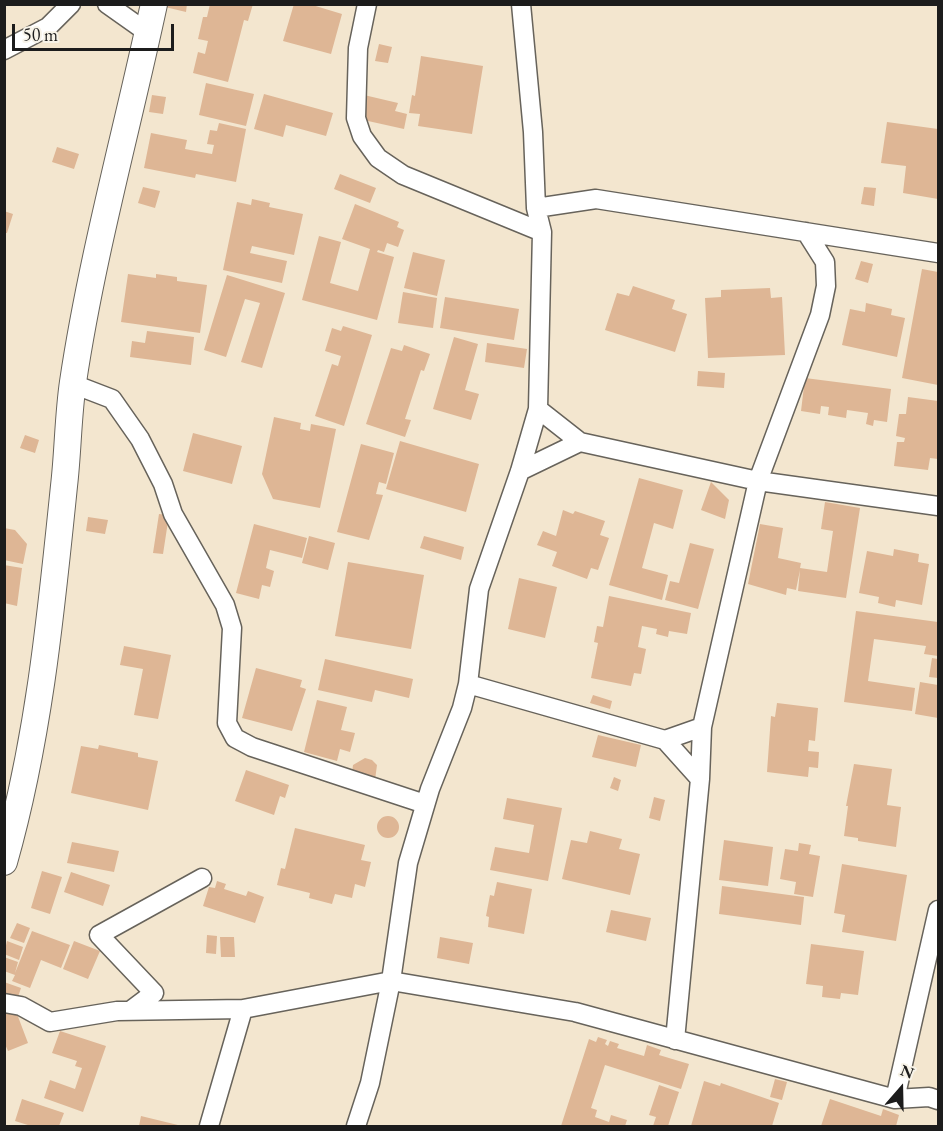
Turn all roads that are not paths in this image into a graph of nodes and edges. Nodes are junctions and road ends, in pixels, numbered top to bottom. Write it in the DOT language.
graph roads {
  1 [pos="71,4"];
  2 [pos="107,4"];
  3 [pos="153,4"];
  4 [pos="367,4"];
  5 [pos="521,4"];
  6 [pos="148,33"];
  7 [pos="4,50"];
  8 [pos="536,208"];
  9 [pos="542,232"];
  10 [pos="806,232"];
  11 [pos="939,253"];
  12 [pos="73,384"];
  13 [pos="538,409"];
  14 [pos="580,442"];
  15 [pos="520,471"];
  16 [pos="758,481"];
  17 [pos="939,506"];
  18 [pos="468,684"];
  19 [pos="702,728"];
  20 [pos="665,740"];
  21 [pos="700,779"];
  22 [pos="425,804"];
  23 [pos="4,862"];
  24 [pos="202,878"];
  25 [pos="939,910"];
  26 [pos="391,981"];
  27 [pos="4,1003"];
  28 [pos="243,1009"];
  29 [pos="130,1011"];
  30 [pos="675,1040"];
  31 [pos="895,1099"];
  32 [pos="939,1100"];
  33 [pos="209,1126"];
  34 [pos="356,1126"];
  1 -- 7 [label="street"];
  2 -- 6 [label="street"];
  3 -- 6 [label="street"];
  4 -- 9 [label="street"];
  5 -- 8 [label="street"];
  6 -- 12 [label="street"];
  8 -- 9 [label="street"];
  8 -- 10 [label="street"];
  9 -- 13 [label="street"];
  10 -- 11 [label="street"];
  10 -- 16 [label="street"];
  12 -- 22 [label="street"];
  12 -- 23 [label="street"];
  13 -- 14 [label="street"];
  13 -- 15 [label="street"];
  14 -- 15 [label="street"];
  14 -- 16 [label="street"];
  15 -- 18 [label="street"];
  16 -- 17 [label="street"];
  16 -- 19 [label="street"];
  18 -- 20 [label="street"];
  18 -- 22 [label="street"];
  19 -- 20 [label="street"];
  19 -- 21 [label="street"];
  20 -- 21 [label="street"];
  21 -- 30 [label="street"];
  22 -- 26 [label="street"];
  24 -- 29 [label="street"];
  25 -- 31 [label="street"];
  26 -- 28 [label="street"];
  26 -- 30 [label="street"];
  26 -- 34 [label="street"];
  27 -- 29 [label="street"];
  28 -- 29 [label="street"];
  28 -- 33 [label="street"];
  30 -- 31 [label="street"];
  31 -- 32 [label="street"];
}
